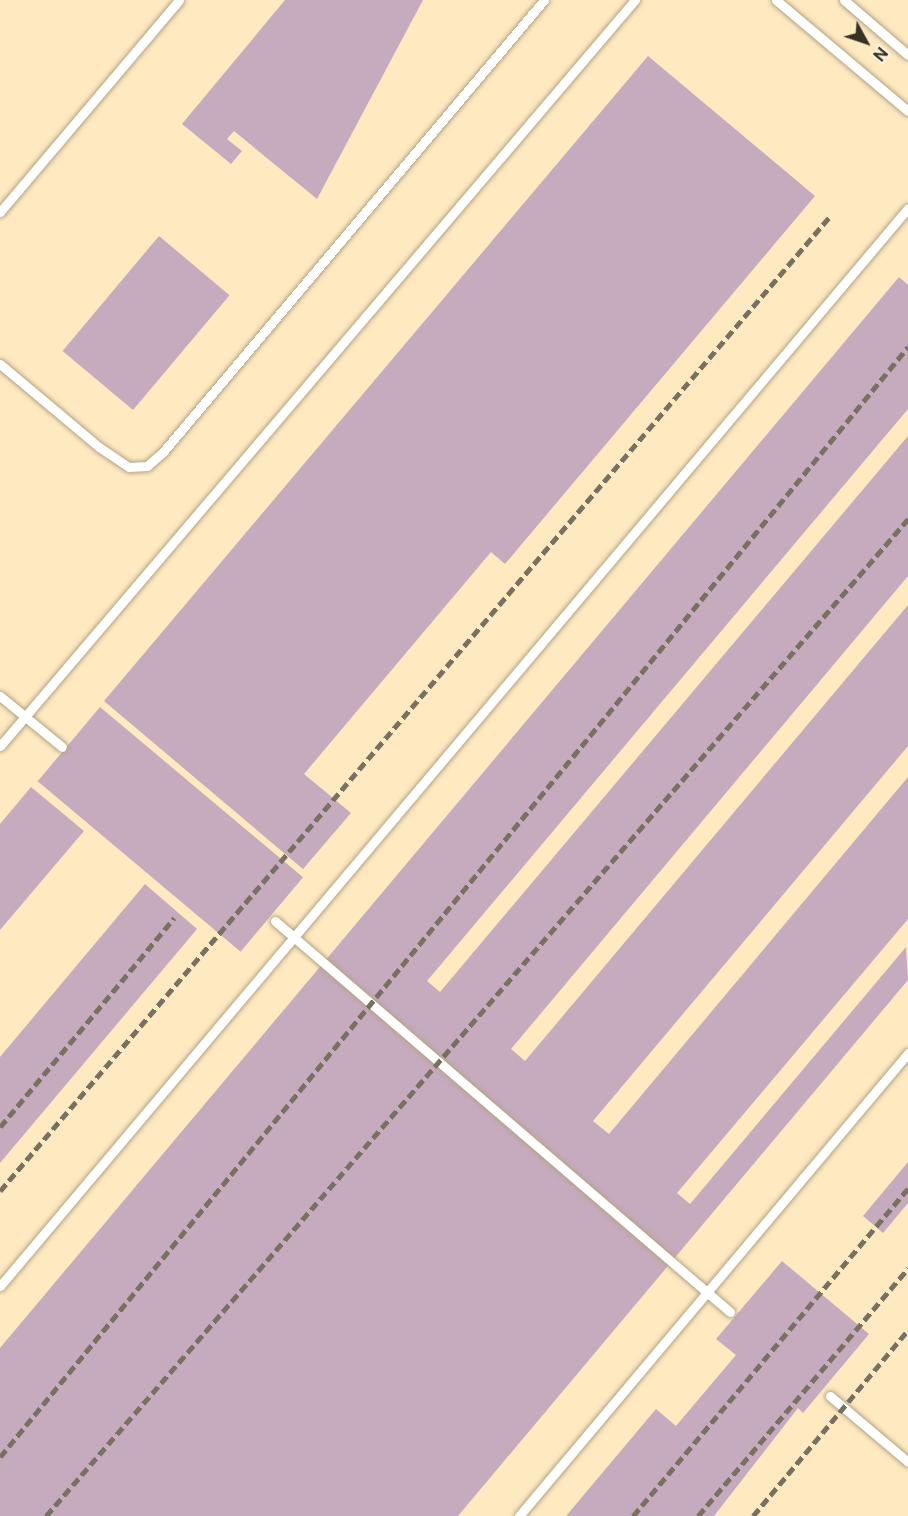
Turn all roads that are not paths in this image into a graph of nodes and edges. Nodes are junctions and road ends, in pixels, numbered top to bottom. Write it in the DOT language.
graph roads {
  1 [pos="179,0"];
  2 [pos="544,0"];
  3 [pos="635,0"];
  4 [pos="776,0"];
  5 [pos="844,0"];
  6 [pos="908,55"];
  7 [pos="908,111"];
  8 [pos="908,208"];
  9 [pos="0,212"];
  10 [pos="0,364"];
  11 [pos="0,696"];
  12 [pos="24,716"];
  13 [pos="0,746"];
  14 [pos="62,747"];
  15 [pos="275,921"];
  16 [pos="294,938"];
  17 [pos="908,1053"];
  18 [pos="0,1286"];
  19 [pos="707,1293"];
  20 [pos="730,1312"];
  21 [pos="830,1396"];
  22 [pos="908,1462"];
  23 [pos="519,1516"];
  1 -- 9 [label="lane"];
  2 -- 10 [label="lane"];
  3 -- 12 [label="lane"];
  4 -- 7 [label="lane"];
  5 -- 6 [label="lane"];
  8 -- 16 [label="lane"];
  11 -- 12 [label="lane"];
  12 -- 13 [label="lane"];
  12 -- 14 [label="lane"];
  15 -- 16 [label="lane"];
  16 -- 18 [label="lane"];
  16 -- 19 [label="lane"];
  17 -- 19 [label="lane"];
  19 -- 20 [label="lane"];
  19 -- 23 [label="lane"];
  21 -- 22 [label="lane"];
}
